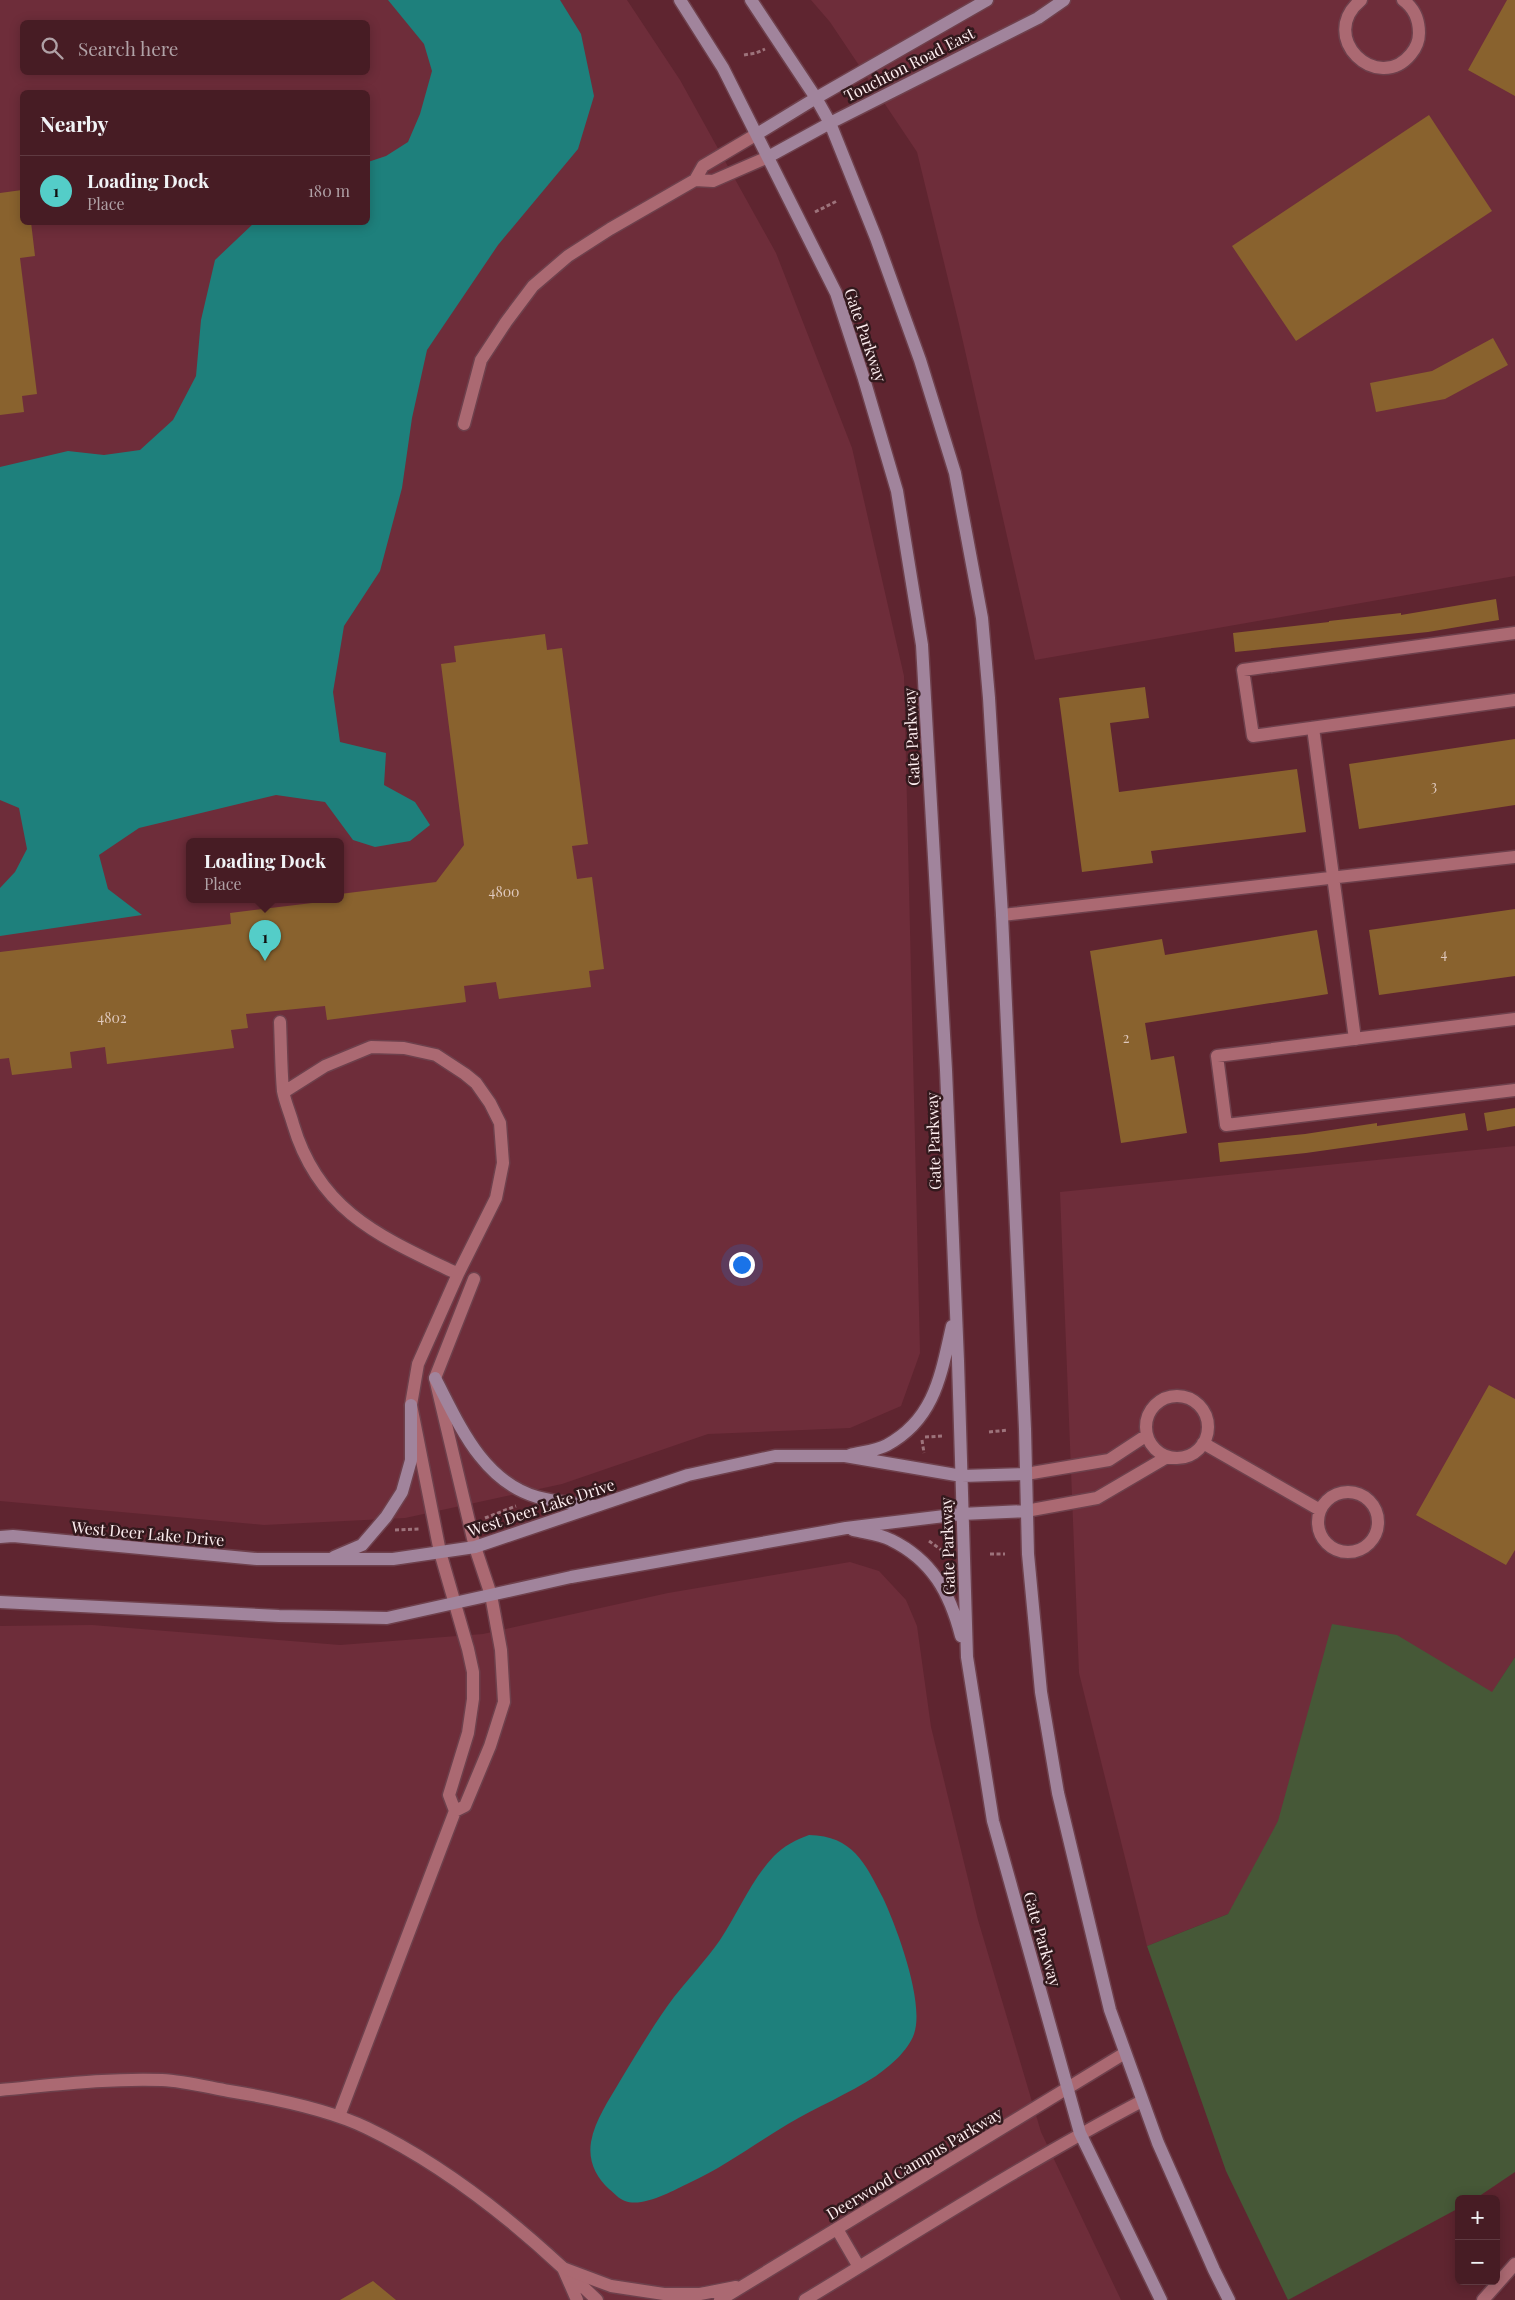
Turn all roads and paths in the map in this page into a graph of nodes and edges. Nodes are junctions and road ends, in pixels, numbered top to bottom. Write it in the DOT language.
graph roads {
  1 [pos="680,0"];
  2 [pos="750,0"];
  3 [pos="987,0"];
  4 [pos="1064,0"];
  5 [pos="1361,0"];
  6 [pos="1403,0"];
  7 [pos="765,48"];
  8 [pos="744,55"];
  9 [pos="816,98"];
  10 [pos="830,123"];
  11 [pos="757,134"];
  12 [pos="768,157"];
  13 [pos="695,180"];
  14 [pos="837,201"];
  15 [pos="815,212"];
  16 [pos="464,424"];
  17 [pos="1515,633"];
  18 [pos="1515,700"];
  19 [pos="1313,728"];
  20 [pos="1515,857"];
  21 [pos="1334,878"];
  22 [pos="1002,915"];
  23 [pos="1515,1019"];
  24 [pos="280,1022"];
  25 [pos="1356,1039"];
  26 [pos="1515,1090"];
  27 [pos="284,1092"];
  28 [pos="458,1274"];
  29 [pos="474,1279"];
  30 [pos="956,1308"];
  31 [pos="435,1378"];
  32 [pos="411,1405"];
  33 [pos="1008,1430"];
  34 [pos="989,1432"];
  35 [pos="1147,1435"];
  36 [pos="947,1436"];
  37 [pos="922,1437"];
  38 [pos="1203,1443"];
  39 [pos="845,1456"];
  40 [pos="1167,1457"];
  41 [pos="1026,1474"];
  42 [pos="962,1476"];
  43 [pos="521,1504"];
  44 [pos="596,1506"];
  45 [pos="1320,1510"];
  46 [pos="1026,1511"];
  47 [pos="962,1514"];
  48 [pos="477,1521"];
  49 [pos="0,1528"];
  50 [pos="846,1528"];
  51 [pos="428,1529"];
  52 [pos="393,1530"];
  53 [pos="928,1534"];
  54 [pos="6,1537"];
  55 [pos="929,1541"];
  56 [pos="929,1546"];
  57 [pos="474,1547"];
  58 [pos="440,1552"];
  59 [pos="947,1554"];
  60 [pos="990,1554"];
  61 [pos="1005,1554"];
  62 [pos="330,1559"];
  63 [pos="491,1595"];
  64 [pos="0,1602"];
  65 [pos="456,1602"];
  66 [pos="967,1657"];
  67 [pos="459,1762"];
  68 [pos="480,1770"];
  69 [pos="455,1812"];
  70 [pos="1125,2053"];
  71 [pos="1068,2089"];
  72 [pos="0,2090"];
  73 [pos="1142,2101"];
  74 [pos="338,2116"];
  75 [pos="1080,2133"];
  76 [pos="837,2229"];
  77 [pos="1515,2264"];
  78 [pos="859,2267"];
  79 [pos="563,2268"];
  80 [pos="745,2284"];
  81 [pos="576,2300"];
  82 [pos="597,2300"];
  83 [pos="720,2300"];
  84 [pos="805,2300"];
  85 [pos="1161,2300"];
  86 [pos="1229,2300"];
  87 [pos="1483,2300"];
  1 -- 11 [label="main road, Gate Parkway"];
  2 -- 9 [label="main road"];
  3 -- 9 [label="main road, Touchton Road East"];
  4 -- 10 [label="main road, Touchton Road East"];
  5 -- 6 [label="street"];
  7 -- 8 [label="path"];
  9 -- 10 [label="main road"];
  9 -- 11 [label="main road, Touchton Road East"];
  10 -- 12 [label="main road, Touchton Road East"];
  10 -- 22 [label="main road"];
  11 -- 12 [label="main road, Gate Parkway"];
  11 -- 13 [label="street"];
  12 -- 13 [label="street"];
  12 -- 30 [label="main road, Gate Parkway"];
  13 -- 16 [label="street"];
  14 -- 15 [label="path"];
  17 -- 19 [label="street"];
  18 -- 19 [label="street"];
  19 -- 21 [label="street"];
  20 -- 21 [label="street"];
  21 -- 22 [label="street"];
  21 -- 25 [label="street"];
  22 -- 41 [label="main road"];
  23 -- 25 [label="street"];
  24 -- 27 [label="street"];
  25 -- 26 [label="street"];
  27 -- 28 [label="street"];
  27 -- 28 [label="street"];
  28 -- 32 [label="street"];
  29 -- 31 [label="street"];
  30 -- 39 [label="main road"];
  30 -- 42 [label="main road, Gate Parkway"];
  31 -- 44 [label="main road"];
  31 -- 57 [label="street"];
  32 -- 58 [label="street"];
  32 -- 62 [label="main road"];
  33 -- 34 [label="path"];
  35 -- 38 [label="street"];
  35 -- 40 [label="street"];
  35 -- 41 [label="street"];
  36 -- 37 [label="path"];
  38 -- 40 [label="street"];
  38 -- 45 [label="street"];
  39 -- 42 [label="main road, West Deer Lake Drive"];
  39 -- 44 [label="main road, West Deer Lake Drive"];
  40 -- 46 [label="street"];
  41 -- 42 [label="main road, West Deer Lake Drive"];
  41 -- 46 [label="main road"];
  42 -- 47 [label="main road, Gate Parkway"];
  43 -- 48 [label="path"];
  44 -- 57 [label="main road, West Deer Lake Drive"];
  45 -- 45 [label="street"];
  46 -- 47 [label="main road"];
  46 -- 70 [label="main road"];
  47 -- 50 [label="main road"];
  47 -- 66 [label="main road, Gate Parkway"];
  49 -- 54 [label="main road"];
  50 -- 63 [label="main road"];
  50 -- 66 [label="main road"];
  51 -- 52 [label="path"];
  53 -- 55 [label="path"];
  54 -- 62 [label="main road, West Deer Lake Drive"];
  55 -- 56 [label="path"];
  55 -- 59 [label="path"];
  57 -- 58 [label="main road, West Deer Lake Drive"];
  57 -- 63 [label="street"];
  58 -- 62 [label="main road, West Deer Lake Drive"];
  58 -- 65 [label="street"];
  60 -- 61 [label="path"];
  63 -- 65 [label="main road"];
  63 -- 68 [label="street"];
  64 -- 65 [label="main road"];
  65 -- 67 [label="street"];
  66 -- 71 [label="main road, Gate Parkway"];
  67 -- 68 [label="street"];
  67 -- 69 [label="street"];
  68 -- 69 [label="street"];
  69 -- 74 [label="street"];
  70 -- 71 [label="street, Deerwood Campus Parkway"];
  70 -- 73 [label="main road"];
  71 -- 75 [label="main road, Gate Parkway"];
  71 -- 76 [label="street, Deerwood Campus Parkway"];
  72 -- 74 [label="street"];
  73 -- 75 [label="street"];
  73 -- 86 [label="main road"];
  74 -- 79 [label="street"];
  75 -- 78 [label="street"];
  75 -- 85 [label="main road, Gate Parkway"];
  76 -- 78 [label="street"];
  76 -- 80 [label="street, Deerwood Campus Parkway"];
  77 -- 87 [label="street"];
  78 -- 84 [label="street"];
  79 -- 80 [label="street"];
  79 -- 81 [label="street"];
  79 -- 82 [label="street"];
  80 -- 83 [label="street, Deerwood Campus Parkway"];
}
